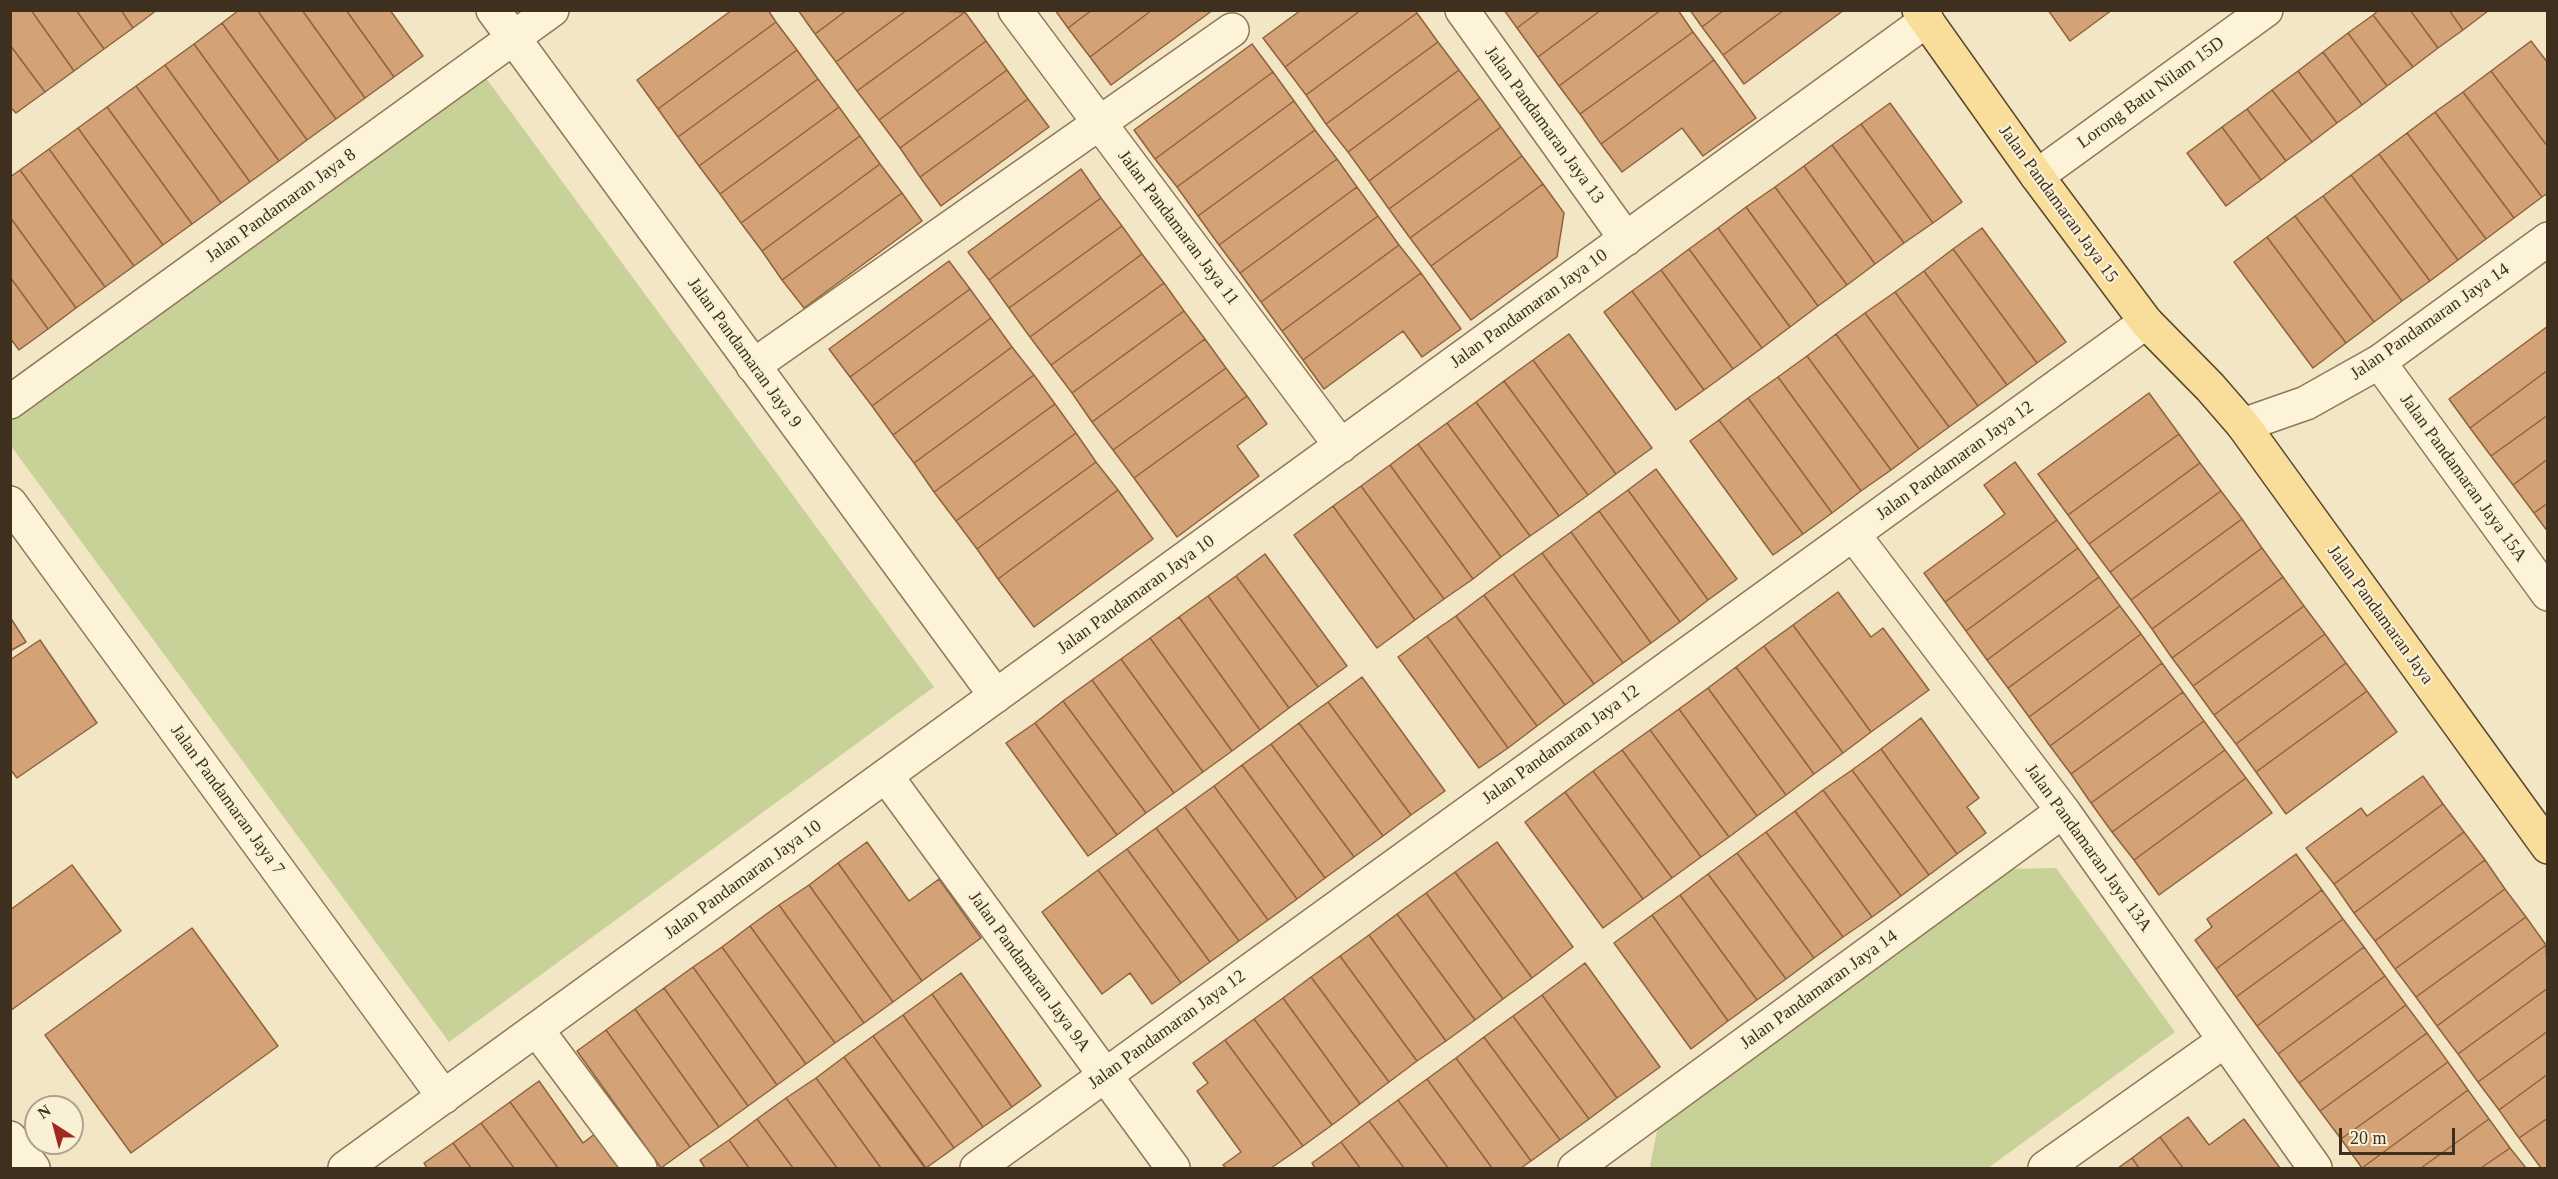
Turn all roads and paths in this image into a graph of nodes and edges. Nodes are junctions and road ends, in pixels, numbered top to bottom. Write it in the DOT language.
graph roads {
  1 [pos="494,10"];
  2 [pos="552,10"];
  3 [pos="1016,10"];
  4 [pos="1462,10"];
  5 [pos="2266,10"];
  6 [pos="1923,16"];
  7 [pos="1232,30"];
  8 [pos="514,38"];
  9 [pos="1099,122"];
  10 [pos="2037,176"];
  11 [pos="1626,239"];
  12 [pos="2547,239"];
  13 [pos="2146,322"];
  14 [pos="2379,362"];
  15 [pos="753,366"];
  16 [pos="2210,387"];
  17 [pos="10,402"];
  18 [pos="2243,425"];
  19 [pos="1341,446"];
  20 [pos="10,503"];
  21 [pos="1853,534"];
  22 [pos="2547,594"];
  23 [pos="996,696"];
  24 [pos="886,776"];
  25 [pos="2063,811"];
  26 [pos="2547,847"];
  27 [pos="537,1030"];
  28 [pos="2224,1041"];
  29 [pos="1105,1076"];
  30 [pos="444,1097"];
  31 [pos="10,1138"];
  32 [pos="1614,1158"];
  33 [pos="33,1168"];
  34 [pos="345,1168"];
  35 [pos="640,1168"];
  36 [pos="977,1168"];
  37 [pos="1173,1168"];
  38 [pos="1575,1168"];
  39 [pos="2045,1168"];
  40 [pos="2315,1168"];
  1 -- 8 [label="street, Jalan Pandamaran Jaya 9"];
  2 -- 8 [label="street, Jalan Pandamaran Jaya 8"];
  3 -- 9 [label="street, Jalan Pandamaran Jaya 11"];
  4 -- 11 [label="street, Jalan Pandamaran Jaya 13"];
  5 -- 10 [label="street, Lorong Batu Nilam 15D"];
  6 -- 10 [label="main road, Jalan Pandamaran Jaya 15"];
  6 -- 11 [label="street, Jalan Pandamaran Jaya 10"];
  7 -- 9 [label="street"];
  8 -- 15 [label="street, Jalan Pandamaran Jaya 9"];
  8 -- 17 [label="street, Jalan Pandamaran Jaya 8"];
  9 -- 15 [label="street"];
  9 -- 19 [label="street, Jalan Pandamaran Jaya 11"];
  10 -- 13 [label="main road, Jalan Pandamaran Jaya 15"];
  11 -- 19 [label="street, Jalan Pandamaran Jaya 10"];
  12 -- 14 [label="street, Jalan Pandamaran Jaya 14"];
  13 -- 16 [label="main road, Jalan Pandamaran Jaya 15"];
  13 -- 21 [label="street, Jalan Pandamaran Jaya 12"];
  14 -- 18 [label="street, Jalan Pandamaran Jaya 14"];
  14 -- 22 [label="street, Jalan Pandamaran Jaya 15A"];
  15 -- 23 [label="street, Jalan Pandamaran Jaya 9"];
  16 -- 18 [label="main road, Jalan Pandamaran Jaya"];
  18 -- 26 [label="main road, Jalan Pandamaran Jaya"];
  19 -- 23 [label="street, Jalan Pandamaran Jaya 10"];
  20 -- 30 [label="street, Jalan Pandamaran Jaya 7"];
  21 -- 25 [label="street, Jalan Pandamaran Jaya 13A"];
  21 -- 29 [label="street, Jalan Pandamaran Jaya 12"];
  23 -- 24 [label="street, Jalan Pandamaran Jaya 10"];
  24 -- 27 [label="street, Jalan Pandamaran Jaya 10"];
  24 -- 29 [label="street, Jalan Pandamaran Jaya 9A"];
  25 -- 28 [label="street, Jalan Pandamaran Jaya 13A"];
  25 -- 32 [label="street, Jalan Pandamaran Jaya 14"];
  27 -- 30 [label="street, Jalan Pandamaran Jaya 10"];
  27 -- 35 [label="street"];
  28 -- 39 [label="street"];
  28 -- 40 [label="street, Jalan Pandamaran Jaya 13A"];
  29 -- 36 [label="street, Jalan Pandamaran Jaya 12"];
  29 -- 37 [label="street, Jalan Pandamaran Jaya 9A"];
  30 -- 34 [label="street, Jalan Pandamaran Jaya 10"];
  31 -- 33 [label="street"];
  32 -- 38 [label="street, Jalan Pandamaran Jaya 14"];
}
